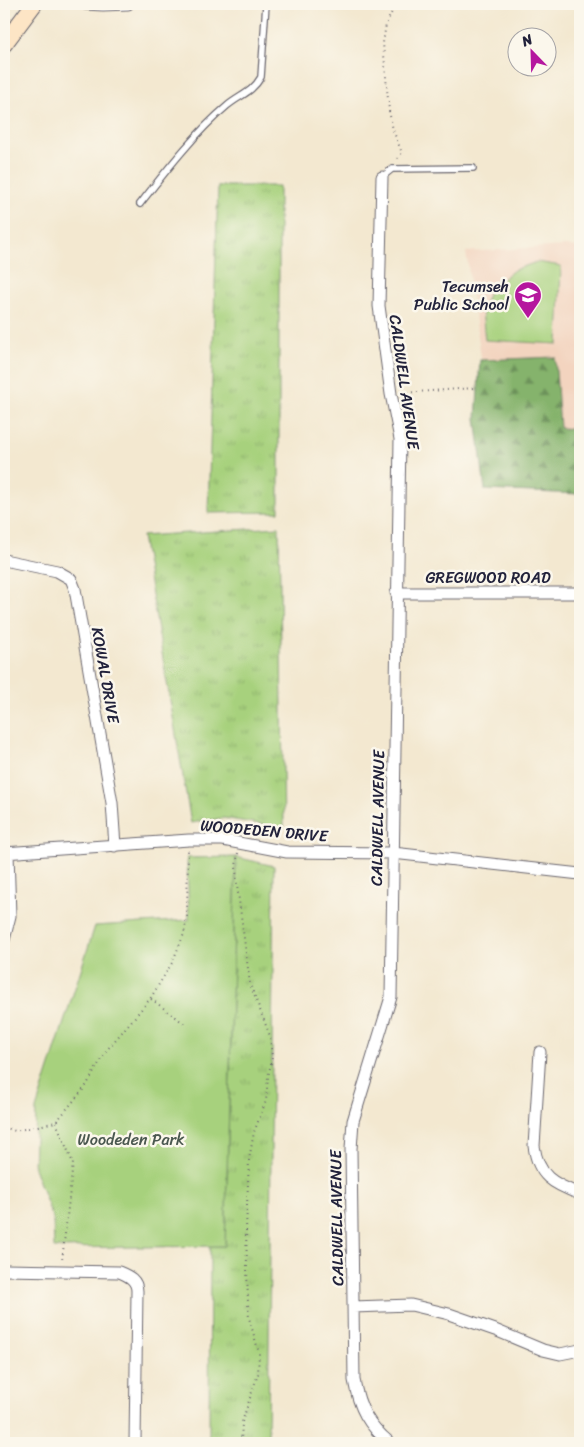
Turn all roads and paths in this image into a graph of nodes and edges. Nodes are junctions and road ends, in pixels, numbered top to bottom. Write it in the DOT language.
graph roads {
  1 [pos="34,4"];
  2 [pos="85,4"];
  3 [pos="128,4"];
  4 [pos="266,4"];
  5 [pos="396,4"];
  6 [pos="4,44"];
  7 [pos="474,168"];
  8 [pos="382,178"];
  9 [pos="140,204"];
  10 [pos="474,388"];
  11 [pos="391,394"];
  12 [pos="4,560"];
  13 [pos="396,593"];
  14 [pos="580,593"];
  15 [pos="189,840"];
  16 [pos="240,843"];
  17 [pos="115,846"];
  18 [pos="6,853"];
  19 [pos="393,853"];
  20 [pos="580,874"];
  21 [pos="4,940"];
  22 [pos="150,999"];
  23 [pos="185,1024"];
  24 [pos="540,1052"];
  25 [pos="56,1122"];
  26 [pos="4,1127"];
  27 [pos="580,1194"];
  28 [pos="4,1270"];
  29 [pos="61,1272"];
  30 [pos="353,1306"];
  31 [pos="580,1350"];
  32 [pos="135,1443"];
  33 [pos="241,1443"];
  34 [pos="390,1443"];
  1 -- 6 [label="street"];
  2 -- 3 [label="street"];
  4 -- 9 [label="lane"];
  5 -- 8 [label="path"];
  7 -- 8 [label="lane"];
  8 -- 11 [label="street, CALDWELL AVENUE"];
  10 -- 11 [label="path"];
  11 -- 13 [label="street, CALDWELL AVENUE"];
  12 -- 17 [label="street, KOWAL DRIVE"];
  13 -- 14 [label="street, GREGWOOD ROAD"];
  13 -- 19 [label="street, CALDWELL AVENUE"];
  15 -- 16 [label="street, WOODEDEN DRIVE"];
  15 -- 17 [label="street, WOODEDEN DRIVE"];
  15 -- 22 [label="path"];
  16 -- 19 [label="street, WOODEDEN DRIVE"];
  16 -- 33 [label="path"];
  17 -- 18 [label="street, WOODEDEN DRIVE"];
  18 -- 21 [label="street"];
  19 -- 20 [label="street, WOODEDEN DRIVE"];
  19 -- 30 [label="street, CALDWELL AVENUE"];
  22 -- 23 [label="path"];
  22 -- 25 [label="path"];
  24 -- 27 [label="street"];
  25 -- 26 [label="path"];
  25 -- 29 [label="path"];
  28 -- 29 [label="street"];
  29 -- 32 [label="street"];
  30 -- 31 [label="street"];
  30 -- 34 [label="street, CALDWELL AVENUE"];
}
